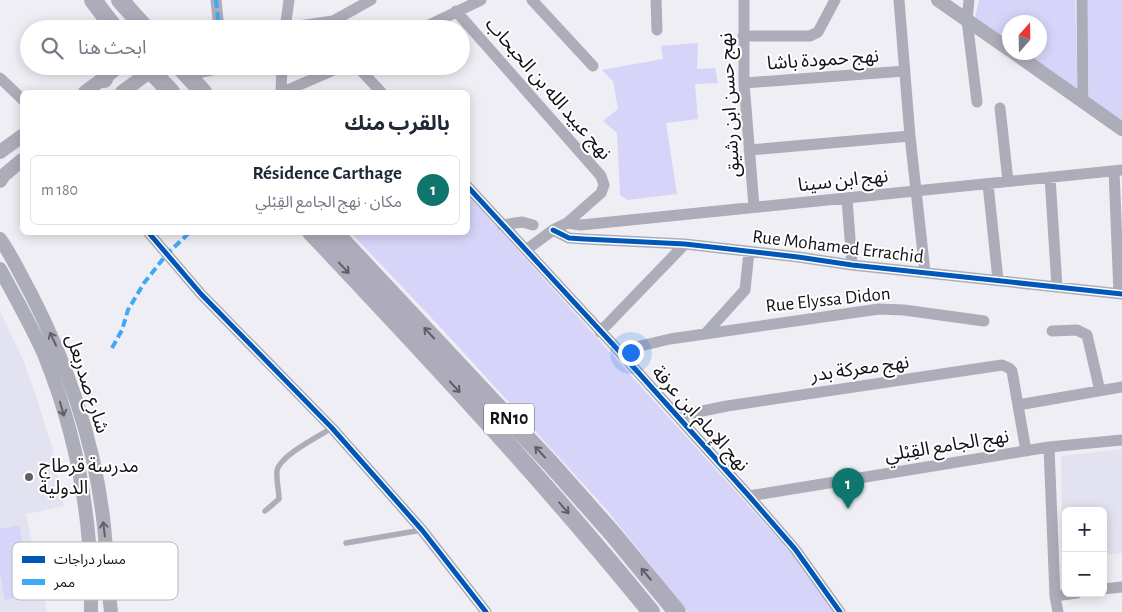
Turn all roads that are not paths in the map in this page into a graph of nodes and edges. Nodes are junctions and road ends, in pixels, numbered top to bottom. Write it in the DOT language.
graph roads {
  1 [pos="93,0"];
  2 [pos="120,0"];
  3 [pos="216,0"];
  4 [pos="289,0"];
  5 [pos="371,0"];
  6 [pos="481,0"];
  7 [pos="532,0"];
  8 [pos="656,0"];
  9 [pos="744,0"];
  10 [pos="835,0"];
  11 [pos="899,0"];
  12 [pos="938,0"];
  13 [pos="969,0"];
  14 [pos="1082,0"];
  15 [pos="456,11"];
  16 [pos="104,20"];
  17 [pos="138,20"];
  18 [pos="218,20"];
  19 [pos="286,20"];
  20 [pos="342,20"];
  21 [pos="438,20"];
  22 [pos="464,20"];
  23 [pos="968,20"];
  24 [pos="470,27"];
  25 [pos="657,30"];
  26 [pos="743,36"];
  27 [pos="1002,44"];
  28 [pos="1025,60"];
  29 [pos="593,66"];
  30 [pos="905,71"];
  31 [pos="105,75"];
  32 [pos="144,75"];
  33 [pos="156,75"];
  34 [pos="187,75"];
  35 [pos="282,75"];
  36 [pos="322,75"];
  37 [pos="365,75"];
  38 [pos="0,78"];
  39 [pos="744,83"];
  40 [pos="87,90"];
  41 [pos="125,90"];
  42 [pos="169,90"];
  43 [pos="201,90"];
  44 [pos="282,90"];
  45 [pos="287,90"];
  46 [pos="379,90"];
  47 [pos="20,97"];
  48 [pos="977,102"];
  49 [pos="1083,102"];
  50 [pos="1000,108"];
  51 [pos="1122,129"];
  52 [pos="910,136"];
  53 [pos="20,137"];
  54 [pos="749,150"];
  55 [pos="0,152"];
  56 [pos="20,162"];
  57 [pos="1118,170"];
  58 [pos="1050,177"];
  59 [pos="0,181"];
  60 [pos="1008,181"];
  61 [pos="988,184"];
  62 [pos="470,189"];
  63 [pos="916,191"];
  64 [pos="847,199"];
  65 [pos="754,207"];
  66 [pos="567,223"];
  67 [pos="502,225"];
  68 [pos="533,225"];
  69 [pos="553,230"];
  70 [pos="151,235"];
  71 [pos="314,235"];
  72 [pos="337,235"];
  73 [pos="0,239"];
  74 [pos="685,244"];
  75 [pos="526,250"];
  76 [pos="749,252"];
  77 [pos="852,265"];
  78 [pos="0,269"];
  79 [pos="925,272"];
  80 [pos="998,280"];
  81 [pos="1058,287"];
  82 [pos="1121,293"];
  83 [pos="984,321"];
  84 [pos="1052,331"];
  85 [pos="600,332"];
  86 [pos="706,333"];
  87 [pos="619,351"];
  88 [pos="1122,387"];
  89 [pos="1100,391"];
  90 [pos="1018,405"];
  91 [pos="678,416"];
  92 [pos="332,428"];
  93 [pos="1122,440"];
  94 [pos="1049,447"];
  95 [pos="1026,451"];
  96 [pos="749,496"];
  97 [pos="265,511"];
  98 [pos="422,530"];
  99 [pos="89,542"];
  100 [pos="105,542"];
  101 [pos="346,543"];
  102 [pos="1122,587"];
  103 [pos="1107,589"];
  104 [pos="1062,595"];
  105 [pos="1055,596"];
  106 [pos="486,612"];
  107 [pos="651,612"];
  108 [pos="677,612"];
  109 [pos="840,612"];
  110 [pos="1058,612"];
  1 -- 16 [label="highway"];
  2 -- 17 [label="highway"];
  3 -- 18 [label="street"];
  4 -- 19 [label="street"];
  5 -- 20 [label="street"];
  6 -- 15 [label="street"];
  7 -- 29 [label="street"];
  8 -- 25 [label="street"];
  9 -- 26 [label="street, نهج حسن ابن رشيق"];
  10 -- 26 [label="street"];
  11 -- 30 [label="street"];
  12 -- 23 [label="street"];
  13 -- 23 [label="street"];
  14 -- 49 [label="street"];
  15 -- 21 [label="street"];
  15 -- 22 [label="street, نهج عبيد الله بن الحبحاب"];
  23 -- 27 [label="street"];
  23 -- 48 [label="street"];
  24 -- 66 [label="street, نهج عبيد الله بن الحبحاب"];
  26 -- 39 [label="street, نهج حسن ابن رشيق"];
  28 -- 49 [label="street"];
  30 -- 39 [label="street, نهج حمودة باشا"];
  30 -- 52 [label="street"];
  31 -- 40 [label="street"];
  32 -- 41 [label="street"];
  33 -- 42 [label="highway"];
  34 -- 43 [label="highway"];
  35 -- 44 [label="street"];
  36 -- 45 [label="street"];
  37 -- 46 [label="street"];
  38 -- 47 [label="street"];
  39 -- 54 [label="street, نهج حسن ابن رشيق"];
  49 -- 51 [label="street"];
  50 -- 60 [label="street"];
  52 -- 54 [label="street"];
  52 -- 63 [label="street"];
  53 -- 55 [label="street"];
  54 -- 65 [label="street, نهج حسن ابن رشيق"];
  56 -- 59 [label="street"];
  57 -- 58 [label="street, نهج ابن سينا"];
  57 -- 82 [label="street"];
  58 -- 60 [label="street, نهج ابن سينا"];
  58 -- 81 [label="street"];
  60 -- 61 [label="street, نهج ابن سينا"];
  61 -- 63 [label="street, نهج ابن سينا"];
  61 -- 80 [label="street"];
  62 -- 67 [label="street, نهج الإمام ابن عرفة"];
  63 -- 64 [label="street, نهج ابن سينا"];
  63 -- 79 [label="street"];
  64 -- 65 [label="street, نهج ابن سينا"];
  64 -- 77 [label="street"];
  65 -- 66 [label="street, نهج ابن سينا"];
  66 -- 69 [label="street, نهج عبيد الله بن الحبحاب"];
  67 -- 68 [label="street"];
  67 -- 75 [label="street, نهج الإمام ابن عرفة"];
  69 -- 74 [label="street, Rue Mohamed Errachid"];
  69 -- 75 [label="street, نهج عبيد الله بن الحبحاب"];
  70 -- 92 [label="street"];
  71 -- 107 [label="highway, RN10, one-way"];
  108 -- 72 [label="highway, RN10, one-way"];
  100 -- 73 [label="street, شارع صدربعل, one-way"];
  74 -- 76 [label="street, Rue Mohamed Errachid"];
  74 -- 85 [label="street"];
  75 -- 85 [label="street, نهج الإمام ابن عرفة"];
  76 -- 77 [label="street, Rue Mohamed Errachid"];
  76 -- 86 [label="street, Rue Elyssa Didon"];
  77 -- 79 [label="street, Rue Mohamed Errachid"];
  78 -- 99 [label="street, شارع صدربعل, one-way"];
  79 -- 80 [label="street, Rue Mohamed Errachid"];
  80 -- 81 [label="street, Rue Mohamed Errachid"];
  81 -- 82 [label="street, Rue Mohamed Errachid"];
  83 -- 86 [label="street, Rue Elyssa Didon"];
  84 -- 89 [label="street"];
  85 -- 87 [label="street, نهج الإمام ابن عرفة"];
  86 -- 87 [label="street, Rue Elyssa Didon"];
  87 -- 91 [label="street, نهج الإمام ابن عرفة"];
  88 -- 89 [label="street"];
  89 -- 90 [label="street"];
  90 -- 91 [label="street, نهج معركة بدر"];
  90 -- 95 [label="street, نهج معركة بدر"];
  91 -- 96 [label="street, نهج الإمام ابن عرفة"];
  92 -- 97 [label="lane"];
  92 -- 98 [label="street"];
  93 -- 94 [label="street, نهج الجامع القِبْلي"];
  94 -- 95 [label="street, نهج الجامع القِبْلي"];
  94 -- 105 [label="street"];
  95 -- 96 [label="street, نهج الجامع القِبْلي"];
  96 -- 109 [label="street, نهج الإمام ابن عرفة"];
  98 -- 101 [label="lane"];
  98 -- 106 [label="street"];
  102 -- 103 [label="street"];
  104 -- 105 [label="street"];
  105 -- 110 [label="street"];
}
